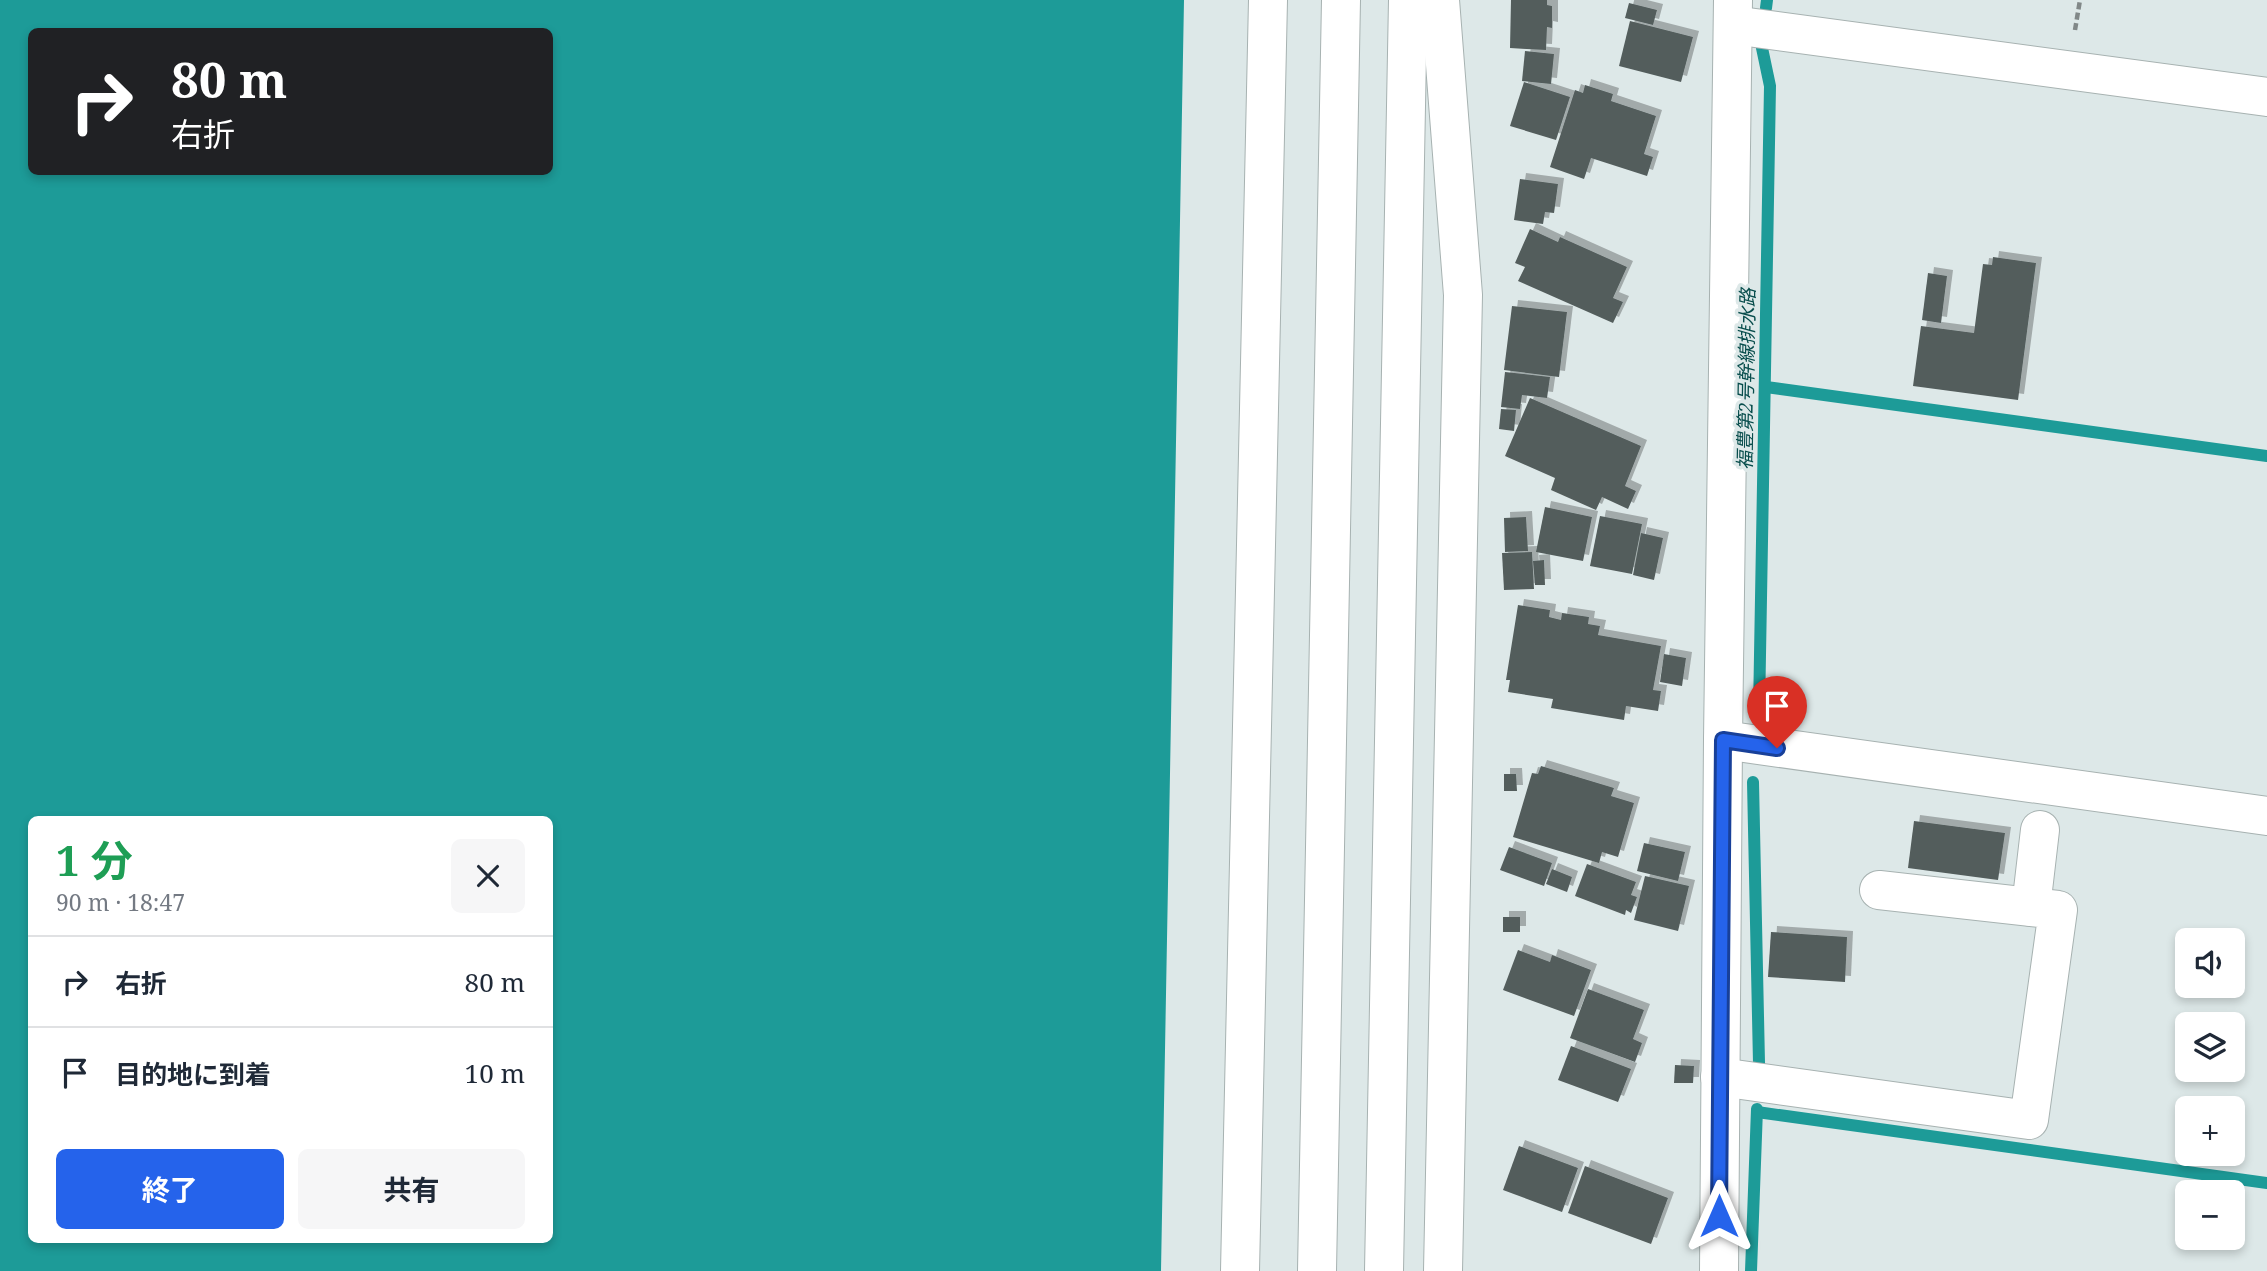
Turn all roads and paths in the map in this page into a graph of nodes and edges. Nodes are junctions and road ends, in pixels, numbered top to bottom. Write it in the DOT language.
graph roads {
  1 [pos="1268,0"];
  2 [pos="1340,0"];
  3 [pos="1408,0"];
  4 [pos="1440,0"];
  5 [pos="1733,12"];
  6 [pos="2267,97"];
  7 [pos="1723,740"];
  8 [pos="2267,816"];
  9 [pos="2040,830"];
  10 [pos="1879,890"];
  11 [pos="2031,907"];
  12 [pos="1720,1077"];
  13 [pos="1240,1271"];
  14 [pos="1317,1271"];
  15 [pos="1384,1271"];
  16 [pos="1443,1271"];
  17 [pos="1719,1271"];
  1 -- 13 [label="street"];
  2 -- 14 [label="street"];
  3 -- 15 [label="street"];
  4 -- 16 [label="street"];
  5 -- 6 [label="street"];
  5 -- 7 [label="street"];
  7 -- 8 [label="street"];
  7 -- 12 [label="street"];
  9 -- 11 [label="street"];
  10 -- 11 [label="street"];
  11 -- 12 [label="street"];
  12 -- 17 [label="street"];
}
